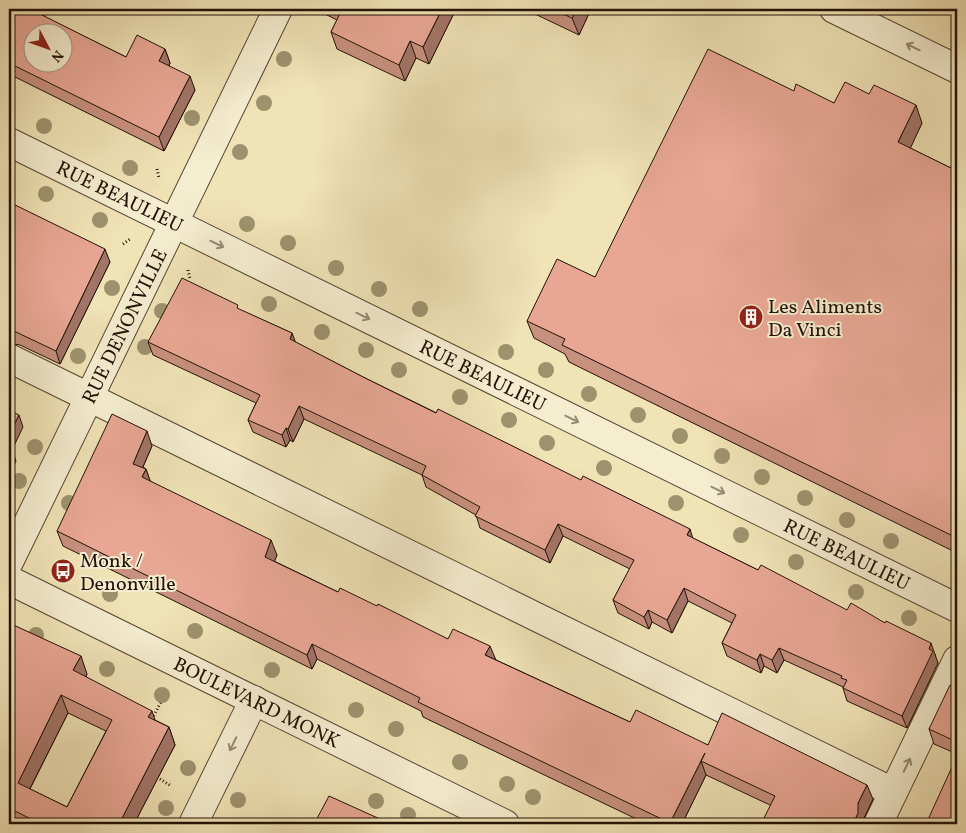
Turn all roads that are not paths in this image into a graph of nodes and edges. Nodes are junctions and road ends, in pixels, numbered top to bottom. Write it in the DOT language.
graph roads {
  1 [pos="278,9"];
  2 [pos="834,9"];
  3 [pos="957,69"];
  4 [pos="9,142"];
  5 [pos="174,223"];
  6 [pos="9,358"];
  7 [pos="89,398"];
  8 [pos="9,562"];
  9 [pos="9,580"];
  10 [pos="957,608"];
  11 [pos="957,660"];
  12 [pos="254,700"];
  13 [pos="893,792"];
  14 [pos="193,824"];
  15 [pos="505,824"];
  16 [pos="878,824"];
  1 -- 5 [label="street, RUE DENONVILLE"];
  3 -- 2 [label="street, one-way"];
  4 -- 5 [label="street, RUE BEAULIEU"];
  5 -- 7 [label="street, RUE DENONVILLE"];
  5 -- 10 [label="street, RUE BEAULIEU, one-way"];
  6 -- 7 [label="street"];
  7 -- 8 [label="street, RUE DENONVILLE"];
  7 -- 13 [label="street"];
  9 -- 12 [label="street, BOULEVARD MONK"];
  13 -- 11 [label="street, one-way"];
  12 -- 14 [label="street, one-way"];
  12 -- 15 [label="street, BOULEVARD MONK"];
  13 -- 16 [label="street"];
}
